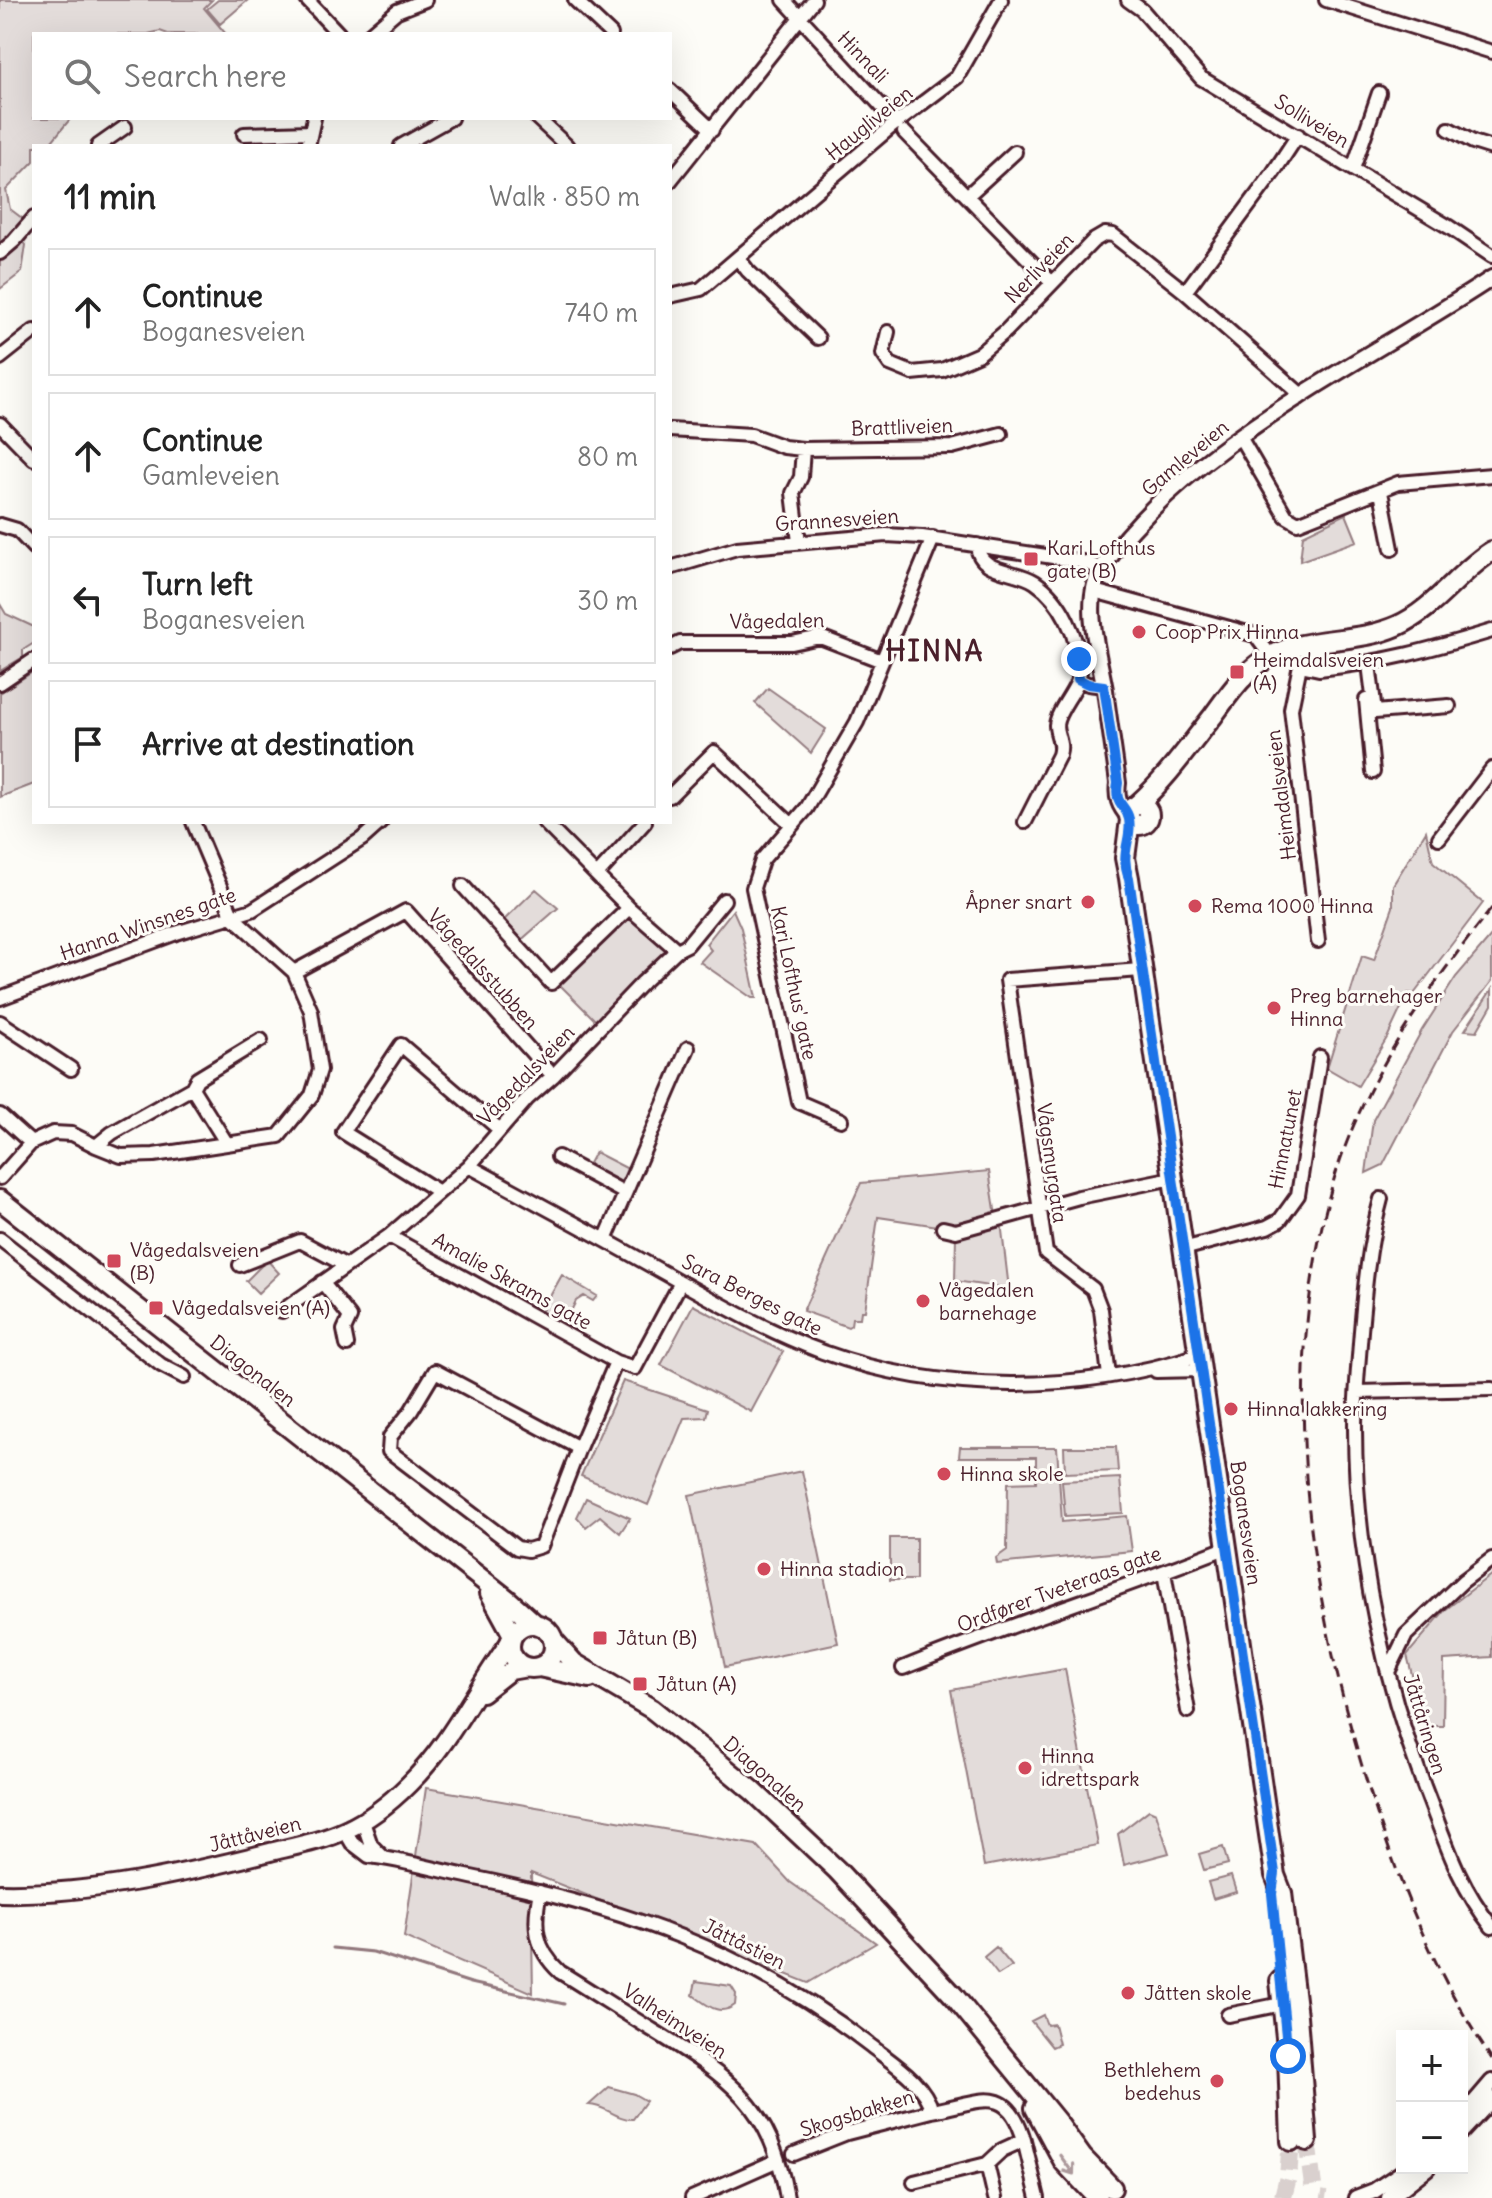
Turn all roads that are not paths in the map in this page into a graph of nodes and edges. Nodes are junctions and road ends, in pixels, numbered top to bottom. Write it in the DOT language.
graph roads {
  1 [pos="307,0"];
  2 [pos="425,0"];
  3 [pos="575,0"];
  4 [pos="784,0"];
  5 [pos="814,0"];
  6 [pos="1001,0"];
  7 [pos="1128,0"];
  8 [pos="1154,0"];
  9 [pos="1326,0"];
  10 [pos="1142,10"];
  11 [pos="801,17"];
  12 [pos="337,32"];
  13 [pos="372,32"];
  14 [pos="609,32"];
  15 [pos="1492,52"];
  16 [pos="672,92"];
  17 [pos="1379,93"];
  18 [pos="313,120"];
  19 [pos="447,120"];
  20 [pos="539,120"];
  21 [pos="125,127"];
  22 [pos="900,128"];
  23 [pos="1449,129"];
  24 [pos="712,130"];
  25 [pos="310,132"];
  26 [pos="244,134"];
  27 [pos="1298,135"];
  28 [pos="101,144"];
  29 [pos="308,144"];
  30 [pos="405,144"];
  31 [pos="565,144"];
  32 [pos="1492,148"];
  33 [pos="1015,152"];
  34 [pos="1353,169"];
  35 [pos="672,179"];
  36 [pos="967,196"];
  37 [pos="32,220"];
  38 [pos="0,253"];
  39 [pos="1492,256"];
  40 [pos="738,258"];
  41 [pos="1492,278"];
  42 [pos="1052,283"];
  43 [pos="1185,292"];
  44 [pos="672,296"];
  45 [pos="888,332"];
  46 [pos="32,333"];
  47 [pos="818,338"];
  48 [pos="0,358"];
  49 [pos="1299,398"];
  50 [pos="0,424"];
  51 [pos="672,430"];
  52 [pos="1001,434"];
  53 [pos="1240,437"];
  54 [pos="803,449"];
  55 [pos="32,457"];
  56 [pos="1492,475"];
  57 [pos="1381,492"];
  58 [pos="0,525"];
  59 [pos="933,538"];
  60 [pos="799,542"];
  61 [pos="977,545"];
  62 [pos="32,546"];
  63 [pos="1392,549"];
  64 [pos="1492,551"];
  65 [pos="672,567"];
  66 [pos="1102,568"];
  67 [pos="1094,591"];
  68 [pos="1492,631"];
  69 [pos="1316,642"];
  70 [pos="672,647"];
  71 [pos="1270,655"];
  72 [pos="32,661"];
  73 [pos="882,661"];
  74 [pos="1366,665"];
  75 [pos="1319,669"];
  76 [pos="1078,679"];
  77 [pos="0,683"];
  78 [pos="1104,686"];
  79 [pos="1449,706"];
  80 [pos="1492,769"];
  81 [pos="1373,772"];
  82 [pos="672,794"];
  83 [pos="1138,814"];
  84 [pos="1025,822"];
  85 [pos="194,824"];
  86 [pos="379,824"];
  87 [pos="546,824"];
  88 [pos="643,824"];
  89 [pos="792,825"];
  90 [pos="1439,838"];
  91 [pos="597,875"];
  92 [pos="463,886"];
  93 [pos="724,900"];
  94 [pos="629,908"];
  95 [pos="233,917"];
  96 [pos="1318,941"];
  97 [pos="677,950"];
  98 [pos="1141,970"];
  99 [pos="294,972"];
  100 [pos="0,998"];
  101 [pos="0,1022"];
  102 [pos="261,1040"];
  103 [pos="688,1048"];
  104 [pos="1320,1057"];
  105 [pos="71,1069"];
  106 [pos="553,1076"];
  107 [pos="192,1088"];
  108 [pos="0,1115"];
  109 [pos="841,1120"];
  110 [pos="500,1130"];
  111 [pos="31,1143"];
  112 [pos="227,1144"];
  113 [pos="96,1146"];
  114 [pos="558,1157"];
  115 [pos="469,1166"];
  116 [pos="0,1178"];
  117 [pos="1173,1178"];
  118 [pos="439,1192"];
  119 [pos="625,1193"];
  120 [pos="1381,1199"];
  121 [pos="2,1201"];
  122 [pos="1039,1208"];
  123 [pos="943,1228"];
  124 [pos="389,1236"];
  125 [pos="0,1239"];
  126 [pos="605,1240"];
  127 [pos="1183,1249"];
  128 [pos="240,1265"];
  129 [pos="345,1265"];
  130 [pos="322,1282"];
  131 [pos="681,1282"];
  132 [pos="282,1311"];
  133 [pos="347,1345"];
  134 [pos="616,1362"];
  135 [pos="1200,1362"];
  136 [pos="1109,1376"];
  137 [pos="184,1377"];
  138 [pos="1492,1389"];
  139 [pos="1357,1392"];
  140 [pos="579,1448"];
  141 [pos="1228,1547"];
  142 [pos="1492,1559"];
  143 [pos="1164,1572"];
  144 [pos="479,1577"];
  145 [pos="535,1624"];
  146 [pos="512,1637"];
  147 [pos="554,1641"];
  148 [pos="533,1668"];
  149 [pos="903,1668"];
  150 [pos="1388,1672"];
  151 [pos="605,1681"];
  152 [pos="467,1709"];
  153 [pos="1188,1711"];
  154 [pos="363,1822"];
  155 [pos="345,1831"];
  156 [pos="383,1857"];
  157 [pos="1275,1875"];
  158 [pos="540,1892"];
  159 [pos="0,1893"];
  160 [pos="1492,1927"];
  161 [pos="1282,2004"];
  162 [pos="1228,2015"];
  163 [pos="1492,2082"];
  164 [pos="1492,2099"];
  165 [pos="1468,2110"];
  166 [pos="932,2111"];
  167 [pos="1468,2125"];
  168 [pos="1024,2140"];
  169 [pos="794,2154"];
  170 [pos="778,2160"];
  171 [pos="987,2164"];
  172 [pos="1400,2174"];
  173 [pos="1419,2174"];
  174 [pos="914,2182"];
  175 [pos="1105,2193"];
  176 [pos="692,2198"];
  177 [pos="787,2198"];
  178 [pos="995,2198"];
  179 [pos="1038,2198"];
  180 [pos="1356,2198"];
  181 [pos="1389,2198"];
  1 -- 12 [label="street"];
  2 -- 13 [label="street"];
  3 -- 14 [label="street"];
  4 -- 11 [label="street, Hinnali"];
  5 -- 11 [label="street"];
  6 -- 22 [label="street, Haugliveien"];
  7 -- 10 [label="street, Solliveien"];
  8 -- 10 [label="street"];
  9 -- 15 [label="street"];
  10 -- 27 [label="street, Solliveien"];
  11 -- 22 [label="street, Hinnali"];
  11 -- 24 [label="street"];
  16 -- 24 [label="street"];
  17 -- 34 [label="street"];
  18 -- 25 [label="street"];
  19 -- 30 [label="street"];
  20 -- 31 [label="street"];
  21 -- 28 [label="street"];
  22 -- 36 [label="street, Hinnali"];
  22 -- 40 [label="street, Haugliveien"];
  23 -- 32 [label="street"];
  24 -- 35 [label="street"];
  25 -- 26 [label="street"];
  25 -- 29 [label="street"];
  27 -- 34 [label="street, Solliveien"];
  27 -- 43 [label="street"];
  33 -- 36 [label="street"];
  34 -- 39 [label="street, Solliveien"];
  36 -- 42 [label="street, Hinnali"];
  37 -- 38 [label="street"];
  40 -- 44 [label="street, Haugliveien"];
  40 -- 47 [label="street"];
  41 -- 49 [label="street, Gamleveien"];
  42 -- 43 [label="street, Nerliveien"];
  42 -- 45 [label="street, Nerliveien"];
  43 -- 49 [label="street, Nerliveien"];
  46 -- 48 [label="street"];
  49 -- 53 [label="street, Gamleveien"];
  50 -- 55 [label="street"];
  51 -- 54 [label="street, Brattliveien"];
  52 -- 54 [label="street, Brattliveien"];
  53 -- 57 [label="street"];
  53 -- 66 [label="street, Gamleveien"];
  54 -- 60 [label="street"];
  56 -- 57 [label="street"];
  57 -- 63 [label="street"];
  58 -- 62 [label="street"];
  59 -- 60 [label="street, Grannesveien"];
  59 -- 61 [label="street, Grannesveien"];
  59 -- 73 [label="street, Kari Lofthus' gate"];
  60 -- 65 [label="street, Grannesveien"];
  61 -- 66 [label="street, Grannesveien"];
  61 -- 76 [label="street"];
  64 -- 69 [label="main road"];
  66 -- 67 [label="street, Gamleveien"];
  67 -- 71 [label="street"];
  67 -- 78 [label="street, Gamleveien"];
  68 -- 74 [label="street"];
  69 -- 71 [label="main road"];
  69 -- 75 [label="street"];
  70 -- 73 [label="street, Vågedalen"];
  71 -- 83 [label="main road"];
  72 -- 77 [label="street"];
  73 -- 89 [label="street, Kari Lofthus' gate"];
  74 -- 75 [label="street"];
  74 -- 79 [label="street"];
  74 -- 81 [label="street"];
  75 -- 96 [label="street, Heimdalsveien"];
  76 -- 78 [label="street"];
  76 -- 84 [label="street"];
  78 -- 83 [label="street, Gamleveien"];
  80 -- 90 [label="street"];
  82 -- 89 [label="street"];
  83 -- 98 [label="main road, Boganesveien"];
  85 -- 95 [label="street"];
  86 -- 95 [label="street, Hanna Winsnes gate"];
  87 -- 91 [label="street"];
  88 -- 91 [label="street"];
  89 -- 109 [label="street, Kari Lofthus' gate"];
  91 -- 94 [label="street"];
  92 -- 94 [label="street"];
  93 -- 97 [label="street, Vågedalsveien"];
  94 -- 97 [label="street"];
  95 -- 99 [label="street"];
  95 -- 100 [label="street, Hanna Winsnes gate"];
  97 -- 106 [label="street, Vågedalsveien"];
  98 -- 117 [label="main road, Boganesveien"];
  98 -- 122 [label="street, Vågsmyrgata"];
  99 -- 106 [label="street, Vågedalsstubben"];
  99 -- 112 [label="street"];
  101 -- 105 [label="street"];
  102 -- 107 [label="street"];
  103 -- 119 [label="street"];
  104 -- 127 [label="street, Hinnatunet"];
  106 -- 110 [label="street, Vågedalsveien"];
  107 -- 112 [label="street"];
  107 -- 113 [label="street"];
  108 -- 111 [label="street"];
  110 -- 115 [label="street, Vågedalsveien"];
  110 -- 118 [label="street"];
  111 -- 113 [label="street"];
  111 -- 116 [label="street"];
  112 -- 113 [label="street"];
  114 -- 119 [label="street"];
  115 -- 118 [label="street, Vågedalsveien"];
  115 -- 126 [label="street, Sara Berges gate"];
  117 -- 122 [label="street"];
  117 -- 127 [label="main road, Boganesveien"];
  118 -- 124 [label="street, Vågedalsveien"];
  119 -- 126 [label="street"];
  120 -- 139 [label="street"];
  121 -- 144 [label="main road, Diagonalen"];
  122 -- 123 [label="street"];
  122 -- 136 [label="street, Vågsmyrgata"];
  124 -- 129 [label="street, Vågedalsveien"];
  124 -- 134 [label="street, Amalie Skrams gate"];
  125 -- 137 [label="street"];
  126 -- 131 [label="street, Sara Berges gate"];
  127 -- 135 [label="main road, Boganesveien"];
  128 -- 129 [label="street"];
  129 -- 130 [label="street, Vågedalsveien"];
  130 -- 132 [label="street, Vågedalsveien"];
  130 -- 133 [label="street"];
  131 -- 134 [label="street"];
  131 -- 136 [label="street, Sara Berges gate"];
  134 -- 140 [label="street"];
  135 -- 136 [label="street, Sara Berges gate"];
  135 -- 141 [label="main road, Boganesveien"];
  138 -- 139 [label="street"];
  139 -- 150 [label="street"];
  140 -- 140 [label="street"];
  141 -- 143 [label="street, Ordfører Tveteraas gate"];
  141 -- 157 [label="main road, Boganesveien"];
  142 -- 150 [label="street, Jåttåringen"];
  143 -- 149 [label="street, Ordfører Tveteraas gate"];
  143 -- 153 [label="street"];
  144 -- 145 [label="main road, Diagonalen"];
  144 -- 146 [label="main road, Diagonalen"];
  145 -- 146 [label="main road"];
  145 -- 147 [label="main road"];
  146 -- 148 [label="main road"];
  146 -- 152 [label="main road, Jåttåveien"];
  147 -- 148 [label="main road"];
  147 -- 151 [label="main road, Diagonalen"];
  148 -- 151 [label="main road, Diagonalen"];
  148 -- 152 [label="main road, Jåttåveien"];
  150 -- 160 [label="street, Jåttåringen"];
  151 -- 175 [label="main road, Diagonalen"];
  152 -- 154 [label="main road, Jåttåveien"];
  154 -- 155 [label="main road, Jåttåveien"];
  154 -- 156 [label="street"];
  155 -- 156 [label="street, Jåttåstien"];
  155 -- 159 [label="main road, Jåttåveien"];
  156 -- 158 [label="street, Jåttåstien"];
  157 -- 161 [label="main road, Boganesveien"];
  157 -- 161 [label="main road, Boganesveien"];
  158 -- 166 [label="street, Jåttåstien"];
  158 -- 170 [label="street, Valheimveien"];
  161 -- 162 [label="street"];
  163 -- 165 [label="street"];
  164 -- 167 [label="street"];
  166 -- 168 [label="street"];
  166 -- 169 [label="street, Skogsbakken"];
  168 -- 171 [label="street"];
  168 -- 179 [label="street"];
  170 -- 176 [label="street"];
  170 -- 177 [label="street, Valheimveien"];
  171 -- 174 [label="street"];
  171 -- 178 [label="street"];
  172 -- 180 [label="street"];
  173 -- 181 [label="street"];
}
